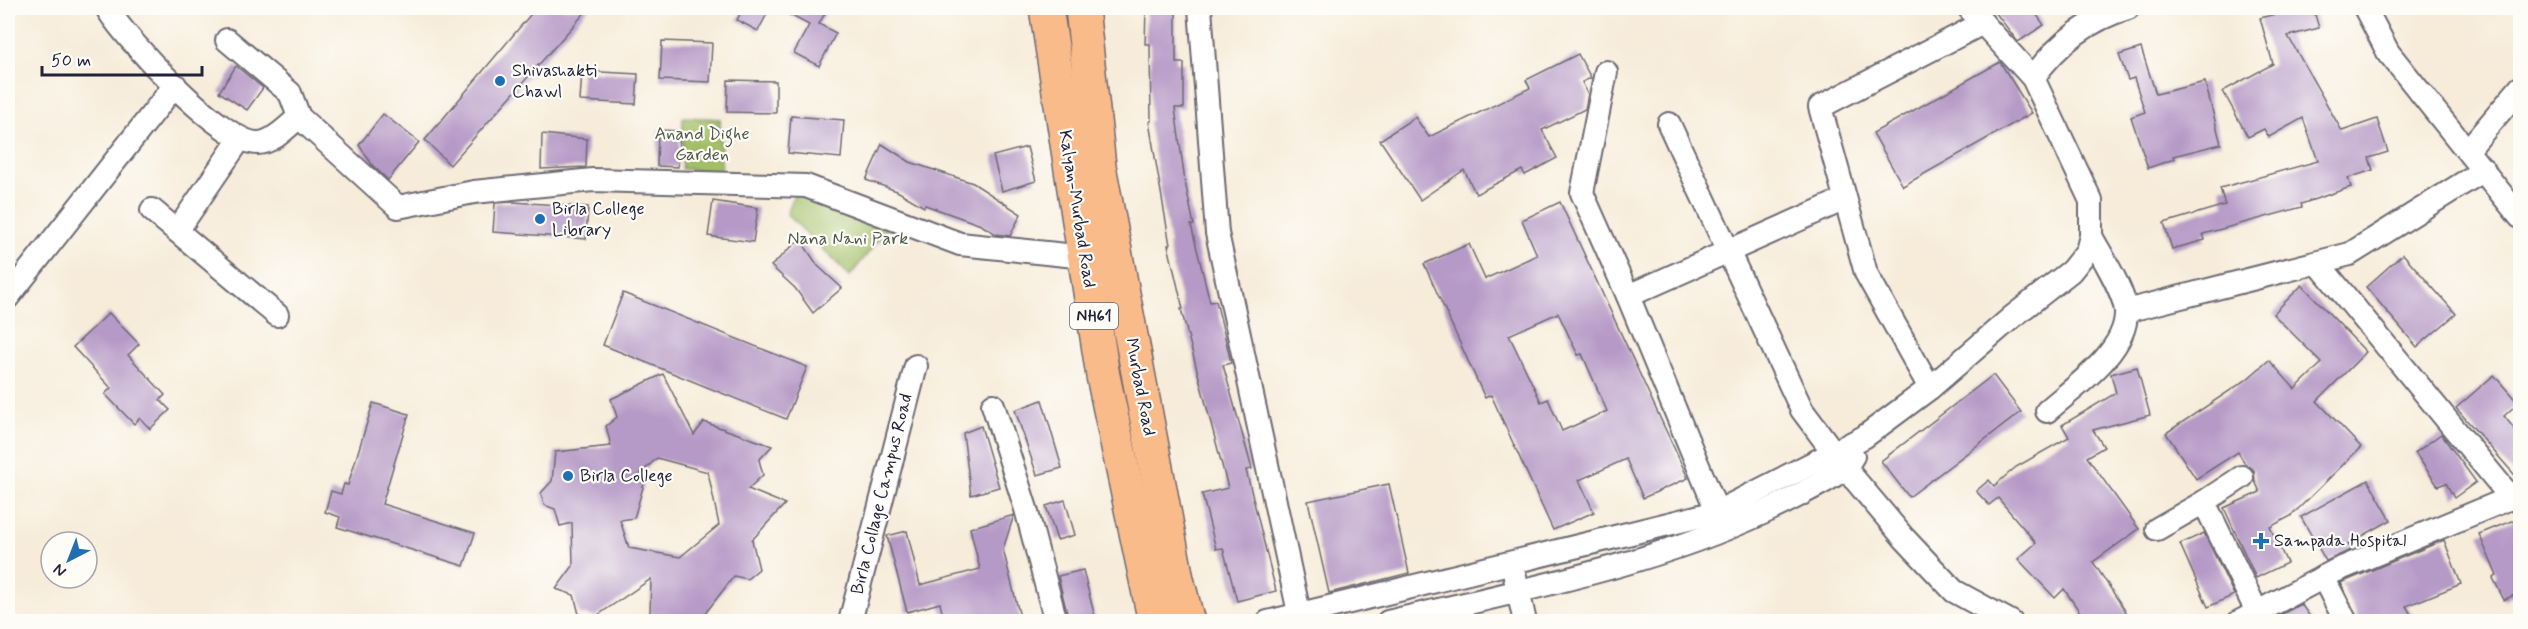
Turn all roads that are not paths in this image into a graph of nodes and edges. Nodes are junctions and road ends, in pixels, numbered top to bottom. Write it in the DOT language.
graph roads {
  1 [pos="107,8"];
  2 [pos="1046,8"];
  3 [pos="1082,8"];
  4 [pos="1200,8"];
  5 [pos="2128,8"];
  6 [pos="2365,8"];
  7 [pos="1976,15"];
  8 [pos="227,40"];
  9 [pos="1606,72"];
  10 [pos="2033,78"];
  11 [pos="175,85"];
  12 [pos="2520,88"];
  13 [pos="300,117"];
  14 [pos="1669,124"];
  15 [pos="240,139"];
  16 [pos="2468,150"];
  17 [pos="2484,170"];
  18 [pos="1845,199"];
  19 [pos="152,210"];
  20 [pos="2520,217"];
  21 [pos="177,231"];
  22 [pos="2091,236"];
  23 [pos="1727,250"];
  24 [pos="1100,255"];
  25 [pos="2318,263"];
  26 [pos="1628,296"];
  27 [pos="8,297"];
  28 [pos="2126,311"];
  29 [pos="277,315"];
  30 [pos="916,366"];
  31 [pos="1930,388"];
  32 [pos="993,405"];
  33 [pos="2047,411"];
  34 [pos="1839,461"];
  35 [pos="2242,477"];
  36 [pos="2516,496"];
  37 [pos="2204,502"];
  38 [pos="1721,521"];
  39 [pos="2157,529"];
  40 [pos="1512,564"];
  41 [pos="2323,577"];
  42 [pos="1518,590"];
  43 [pos="1986,616"];
  44 [pos="2248,617"];
  45 [pos="1300,618"];
  46 [pos="850,621"];
  47 [pos="1056,621"];
  48 [pos="1155,621"];
  49 [pos="1188,621"];
  50 [pos="1268,621"];
  51 [pos="1388,621"];
  52 [pos="1525,621"];
  53 [pos="2011,621"];
  54 [pos="2346,621"];
  1 -- 11 [label="street"];
  2 -- 24 [label="highway, Kalyan-Murbad Road / NH61"];
  3 -- 24 [label="highway, Murbad Road / NH61"];
  4 -- 45 [label="street"];
  5 -- 10 [label="street"];
  6 -- 16 [label="street"];
  7 -- 10 [label="street"];
  7 -- 18 [label="street"];
  8 -- 13 [label="street"];
  9 -- 26 [label="street"];
  10 -- 22 [label="street"];
  11 -- 15 [label="street"];
  11 -- 27 [label="street"];
  12 -- 16 [label="street"];
  13 -- 15 [label="street"];
  13 -- 24 [label="street"];
  14 -- 23 [label="street"];
  15 -- 21 [label="street"];
  16 -- 17 [label="street"];
  17 -- 20 [label="street"];
  17 -- 25 [label="street"];
  18 -- 23 [label="street"];
  18 -- 31 [label="street"];
  19 -- 21 [label="street"];
  21 -- 29 [label="street"];
  22 -- 28 [label="street"];
  22 -- 31 [label="street"];
  23 -- 26 [label="street"];
  23 -- 34 [label="street"];
  24 -- 48 [label="highway, Kalyan-Murbad Road / NH61"];
  24 -- 49 [label="highway, Murbad Road / NH61"];
  25 -- 28 [label="street"];
  25 -- 36 [label="street"];
  26 -- 38 [label="street"];
  28 -- 33 [label="street"];
  30 -- 46 [label="street, Birla Collage Campus Road"];
  31 -- 34 [label="street"];
  32 -- 47 [label="street"];
  34 -- 38 [label="street"];
  34 -- 43 [label="street"];
  35 -- 37 [label="street"];
  36 -- 41 [label="street"];
  37 -- 39 [label="street"];
  37 -- 44 [label="street"];
  38 -- 40 [label="street"];
  38 -- 42 [label="street"];
  40 -- 42 [label="street"];
  40 -- 45 [label="street"];
  41 -- 44 [label="street"];
  41 -- 54 [label="street"];
  42 -- 51 [label="street"];
  42 -- 52 [label="street"];
  43 -- 53 [label="street"];
  45 -- 50 [label="street"];
}
